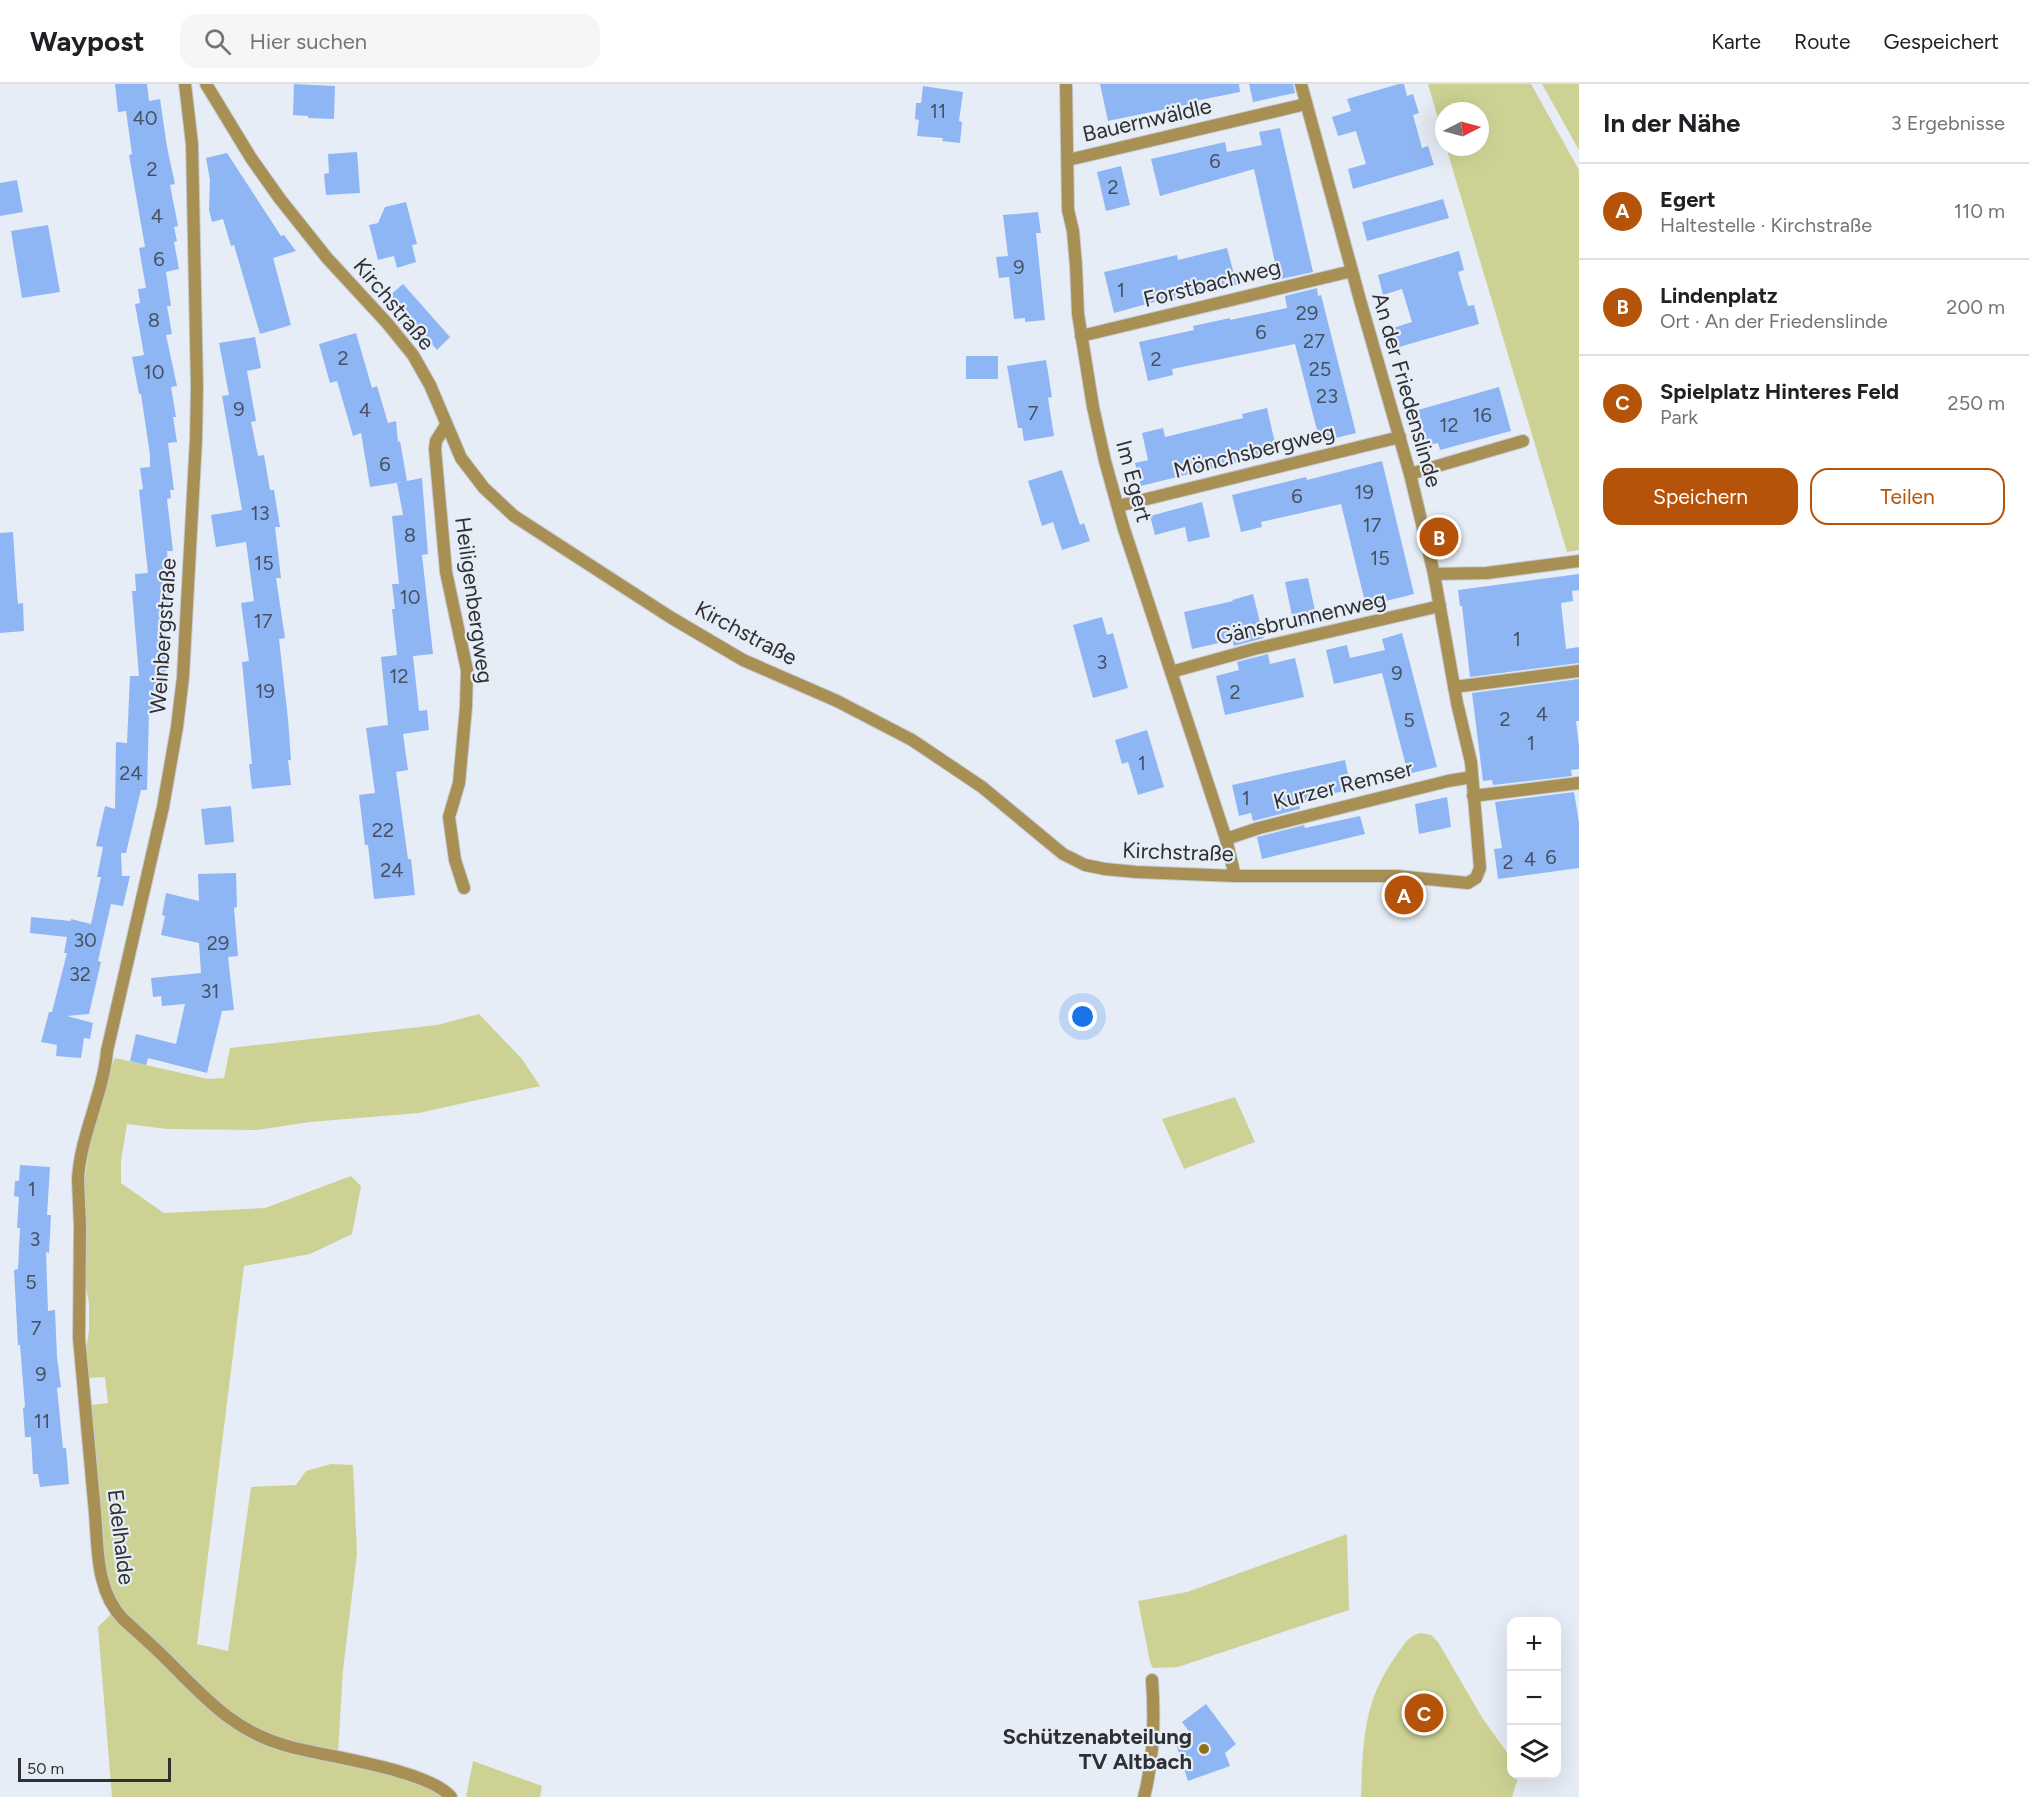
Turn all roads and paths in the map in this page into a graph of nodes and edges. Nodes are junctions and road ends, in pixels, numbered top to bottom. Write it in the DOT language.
graph roads {
  1 [pos="185,84"];
  2 [pos="206,84"];
  3 [pos="1066,84"];
  4 [pos="1301,84"];
  5 [pos="1306,104"];
  6 [pos="1068,160"];
  7 [pos="1352,271"];
  8 [pos="1081,336"];
  9 [pos="446,424"];
  10 [pos="1400,437"];
  11 [pos="1523,441"];
  12 [pos="1410,474"];
  13 [pos="1118,506"];
  14 [pos="1579,561"];
  15 [pos="1434,574"];
  16 [pos="1440,606"];
  17 [pos="1579,671"];
  18 [pos="1171,672"];
  19 [pos="1454,687"];
  20 [pos="1472,777"];
  21 [pos="1579,783"];
  22 [pos="1473,796"];
  23 [pos="1226,839"];
  24 [pos="1235,876"];
  25 [pos="1468,883"];
  26 [pos="464,888"];
  27 [pos="78,1180"];
  28 [pos="1152,1680"];
  29 [pos="451,1797"];
  30 [pos="1144,1797"];
  1 -- 27 [label="street, Weinbergstraße"];
  2 -- 9 [label="street, Kirchstraße"];
  3 -- 6 [label="street, Im Egert"];
  4 -- 5 [label="street, An der Friedenslinde"];
  5 -- 6 [label="street, Bauernwäldle"];
  5 -- 7 [label="street, An der Friedenslinde"];
  6 -- 8 [label="street, Im Egert"];
  7 -- 8 [label="street, Forstbachweg"];
  7 -- 10 [label="street, An der Friedenslinde"];
  8 -- 13 [label="street, Im Egert"];
  9 -- 24 [label="street, Kirchstraße"];
  9 -- 26 [label="street, Heiligenbergweg"];
  10 -- 12 [label="street, An der Friedenslinde"];
  10 -- 13 [label="street, Mönchsbergweg"];
  11 -- 12 [label="street"];
  12 -- 15 [label="street, An der Friedenslinde"];
  13 -- 18 [label="street, Im Egert"];
  14 -- 15 [label="street"];
  15 -- 16 [label="street, An der Friedenslinde"];
  16 -- 18 [label="street, Gänsbrunnenweg"];
  16 -- 19 [label="street, An der Friedenslinde"];
  17 -- 19 [label="street"];
  18 -- 23 [label="street, Im Egert"];
  19 -- 20 [label="street, An der Friedenslinde"];
  20 -- 22 [label="street, An der Friedenslinde"];
  20 -- 23 [label="street, Kurzer Remser"];
  21 -- 22 [label="street"];
  22 -- 25 [label="street, An der Friedenslinde"];
  23 -- 24 [label="street, Im Egert"];
  24 -- 25 [label="street, Kirchstraße"];
  27 -- 29 [label="street, Edelhalde"];
  28 -- 30 [label="street"];
}
